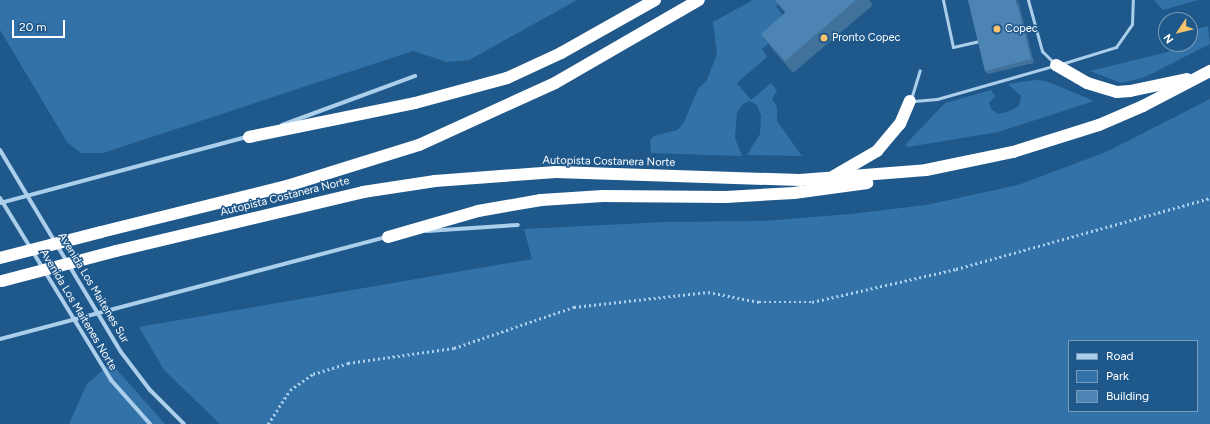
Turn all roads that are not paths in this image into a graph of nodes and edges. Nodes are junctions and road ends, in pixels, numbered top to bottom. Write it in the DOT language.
graph roads {
  1 [pos="655,0"];
  2 [pos="699,0"];
  3 [pos="943,0"];
  4 [pos="1028,0"];
  5 [pos="1133,0"];
  6 [pos="1034,27"];
  7 [pos="1025,29"];
  8 [pos="979,40"];
  9 [pos="1056,65"];
  10 [pos="920,70"];
  11 [pos="1210,71"];
  12 [pos="415,76"];
  13 [pos="1198,78"];
  14 [pos="910,101"];
  15 [pos="249,137"];
  16 [pos="0,150"];
  17 [pos="926,170"];
  18 [pos="825,180"];
  19 [pos="28,195"];
  20 [pos="1,201"];
  21 [pos="518,225"];
  22 [pos="388,237"];
  23 [pos="0,258"];
  24 [pos="1,281"];
  25 [pos="97,313"];
  26 [pos="74,319"];
  27 [pos="0,339"];
  28 [pos="150,424"];
  29 [pos="184,424"];
  1 -- 15 [label="highway"];
  2 -- 23 [label="highway, Autopista Costanera Norte, bridge"];
  3 -- 8 [label="lane"];
  4 -- 6 [label="lane"];
  5 -- 9 [label="lane"];
  6 -- 7 [label="lane"];
  6 -- 9 [label="lane"];
  9 -- 13 [label="highway"];
  9 -- 14 [label="lane"];
  10 -- 14 [label="lane"];
  11 -- 13 [label="highway, Autopista Costanera Norte"];
  12 -- 15 [label="street"];
  13 -- 17 [label="highway, Autopista Costanera Norte"];
  14 -- 18 [label="highway"];
  15 -- 19 [label="street"];
  16 -- 19 [label="street, Avenida Los Maitenes Sur"];
  17 -- 18 [label="highway, Autopista Costanera Norte"];
  17 -- 22 [label="highway"];
  18 -- 24 [label="highway, Autopista Costanera Norte, bridge"];
  19 -- 20 [label="street"];
  19 -- 25 [label="street, Avenida Los Maitenes Sur"];
  20 -- 26 [label="street, Avenida Los Maitenes Norte"];
  21 -- 22 [label="street"];
  22 -- 25 [label="street"];
  25 -- 26 [label="street"];
  25 -- 29 [label="street, Avenida Los Maitenes Sur"];
  26 -- 27 [label="street"];
  26 -- 28 [label="street, Avenida Los Maitenes Norte"];
}
